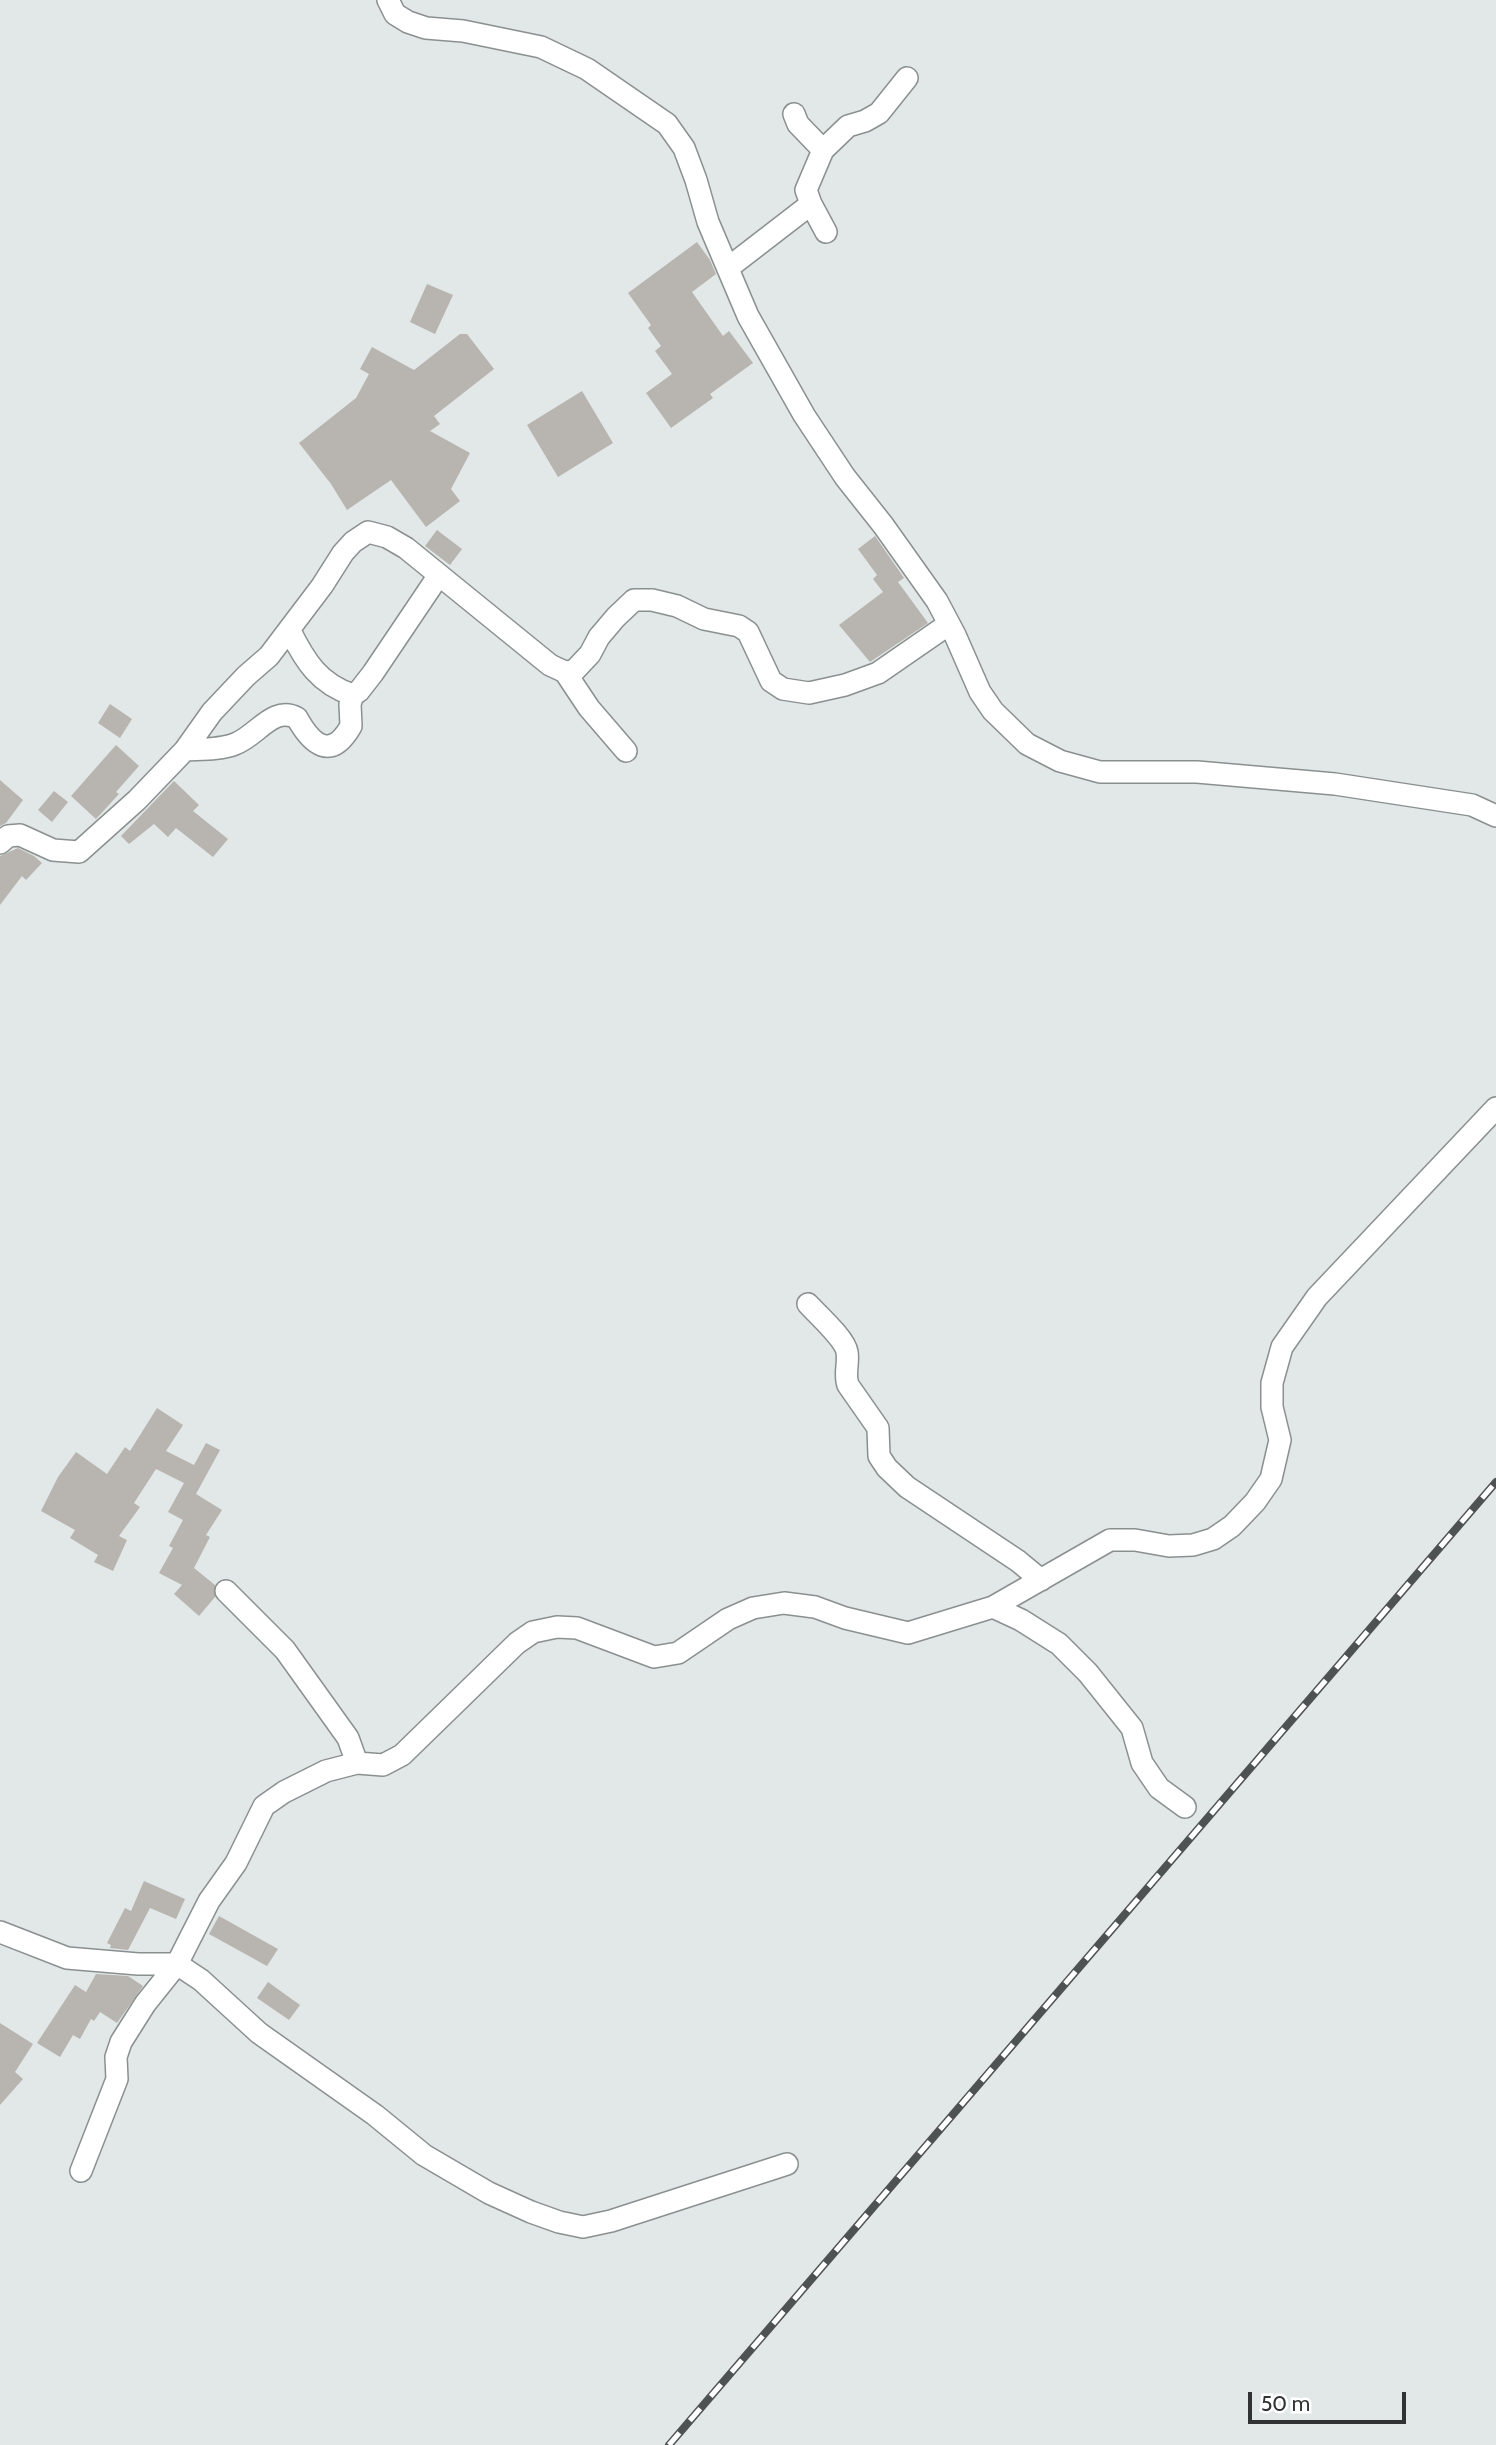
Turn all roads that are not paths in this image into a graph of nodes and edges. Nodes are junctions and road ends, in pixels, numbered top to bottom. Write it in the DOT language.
graph roads {
  1 [pos="388,0"];
  2 [pos="907,78"];
  3 [pos="794,114"];
  4 [pos="823,150"];
  5 [pos="811,204"];
  6 [pos="826,232"];
  7 [pos="729,268"];
  8 [pos="439,575"];
  9 [pos="949,624"];
  10 [pos="290,631"];
  11 [pos="565,672"];
  12 [pos="353,695"];
  13 [pos="185,750"];
  14 [pos="626,751"];
  15 [pos="1496,816"];
  16 [pos="0,843"];
  17 [pos="1496,1108"];
  18 [pos="808,1304"];
  19 [pos="1041,1580"];
  20 [pos="226,1591"];
  21 [pos="993,1607"];
  22 [pos="357,1763"];
  23 [pos="1185,1807"];
  24 [pos="0,1932"];
  25 [pos="177,1964"];
  26 [pos="787,2164"];
  27 [pos="81,2171"];
  1 -- 7 [label="street"];
  2 -- 4 [label="street"];
  3 -- 4 [label="street"];
  4 -- 5 [label="street"];
  5 -- 6 [label="street"];
  5 -- 7 [label="street"];
  7 -- 9 [label="street"];
  8 -- 10 [label="street"];
  8 -- 11 [label="street"];
  8 -- 12 [label="street"];
  9 -- 11 [label="street"];
  9 -- 15 [label="street"];
  10 -- 12 [label="street"];
  10 -- 13 [label="street"];
  11 -- 14 [label="street"];
  12 -- 13 [label="street"];
  13 -- 16 [label="street"];
  17 -- 19 [label="street"];
  18 -- 19 [label="street"];
  19 -- 21 [label="street"];
  20 -- 22 [label="street"];
  21 -- 22 [label="street"];
  21 -- 23 [label="street"];
  22 -- 25 [label="street"];
  24 -- 25 [label="street"];
  25 -- 26 [label="street"];
  25 -- 27 [label="street"];
}
